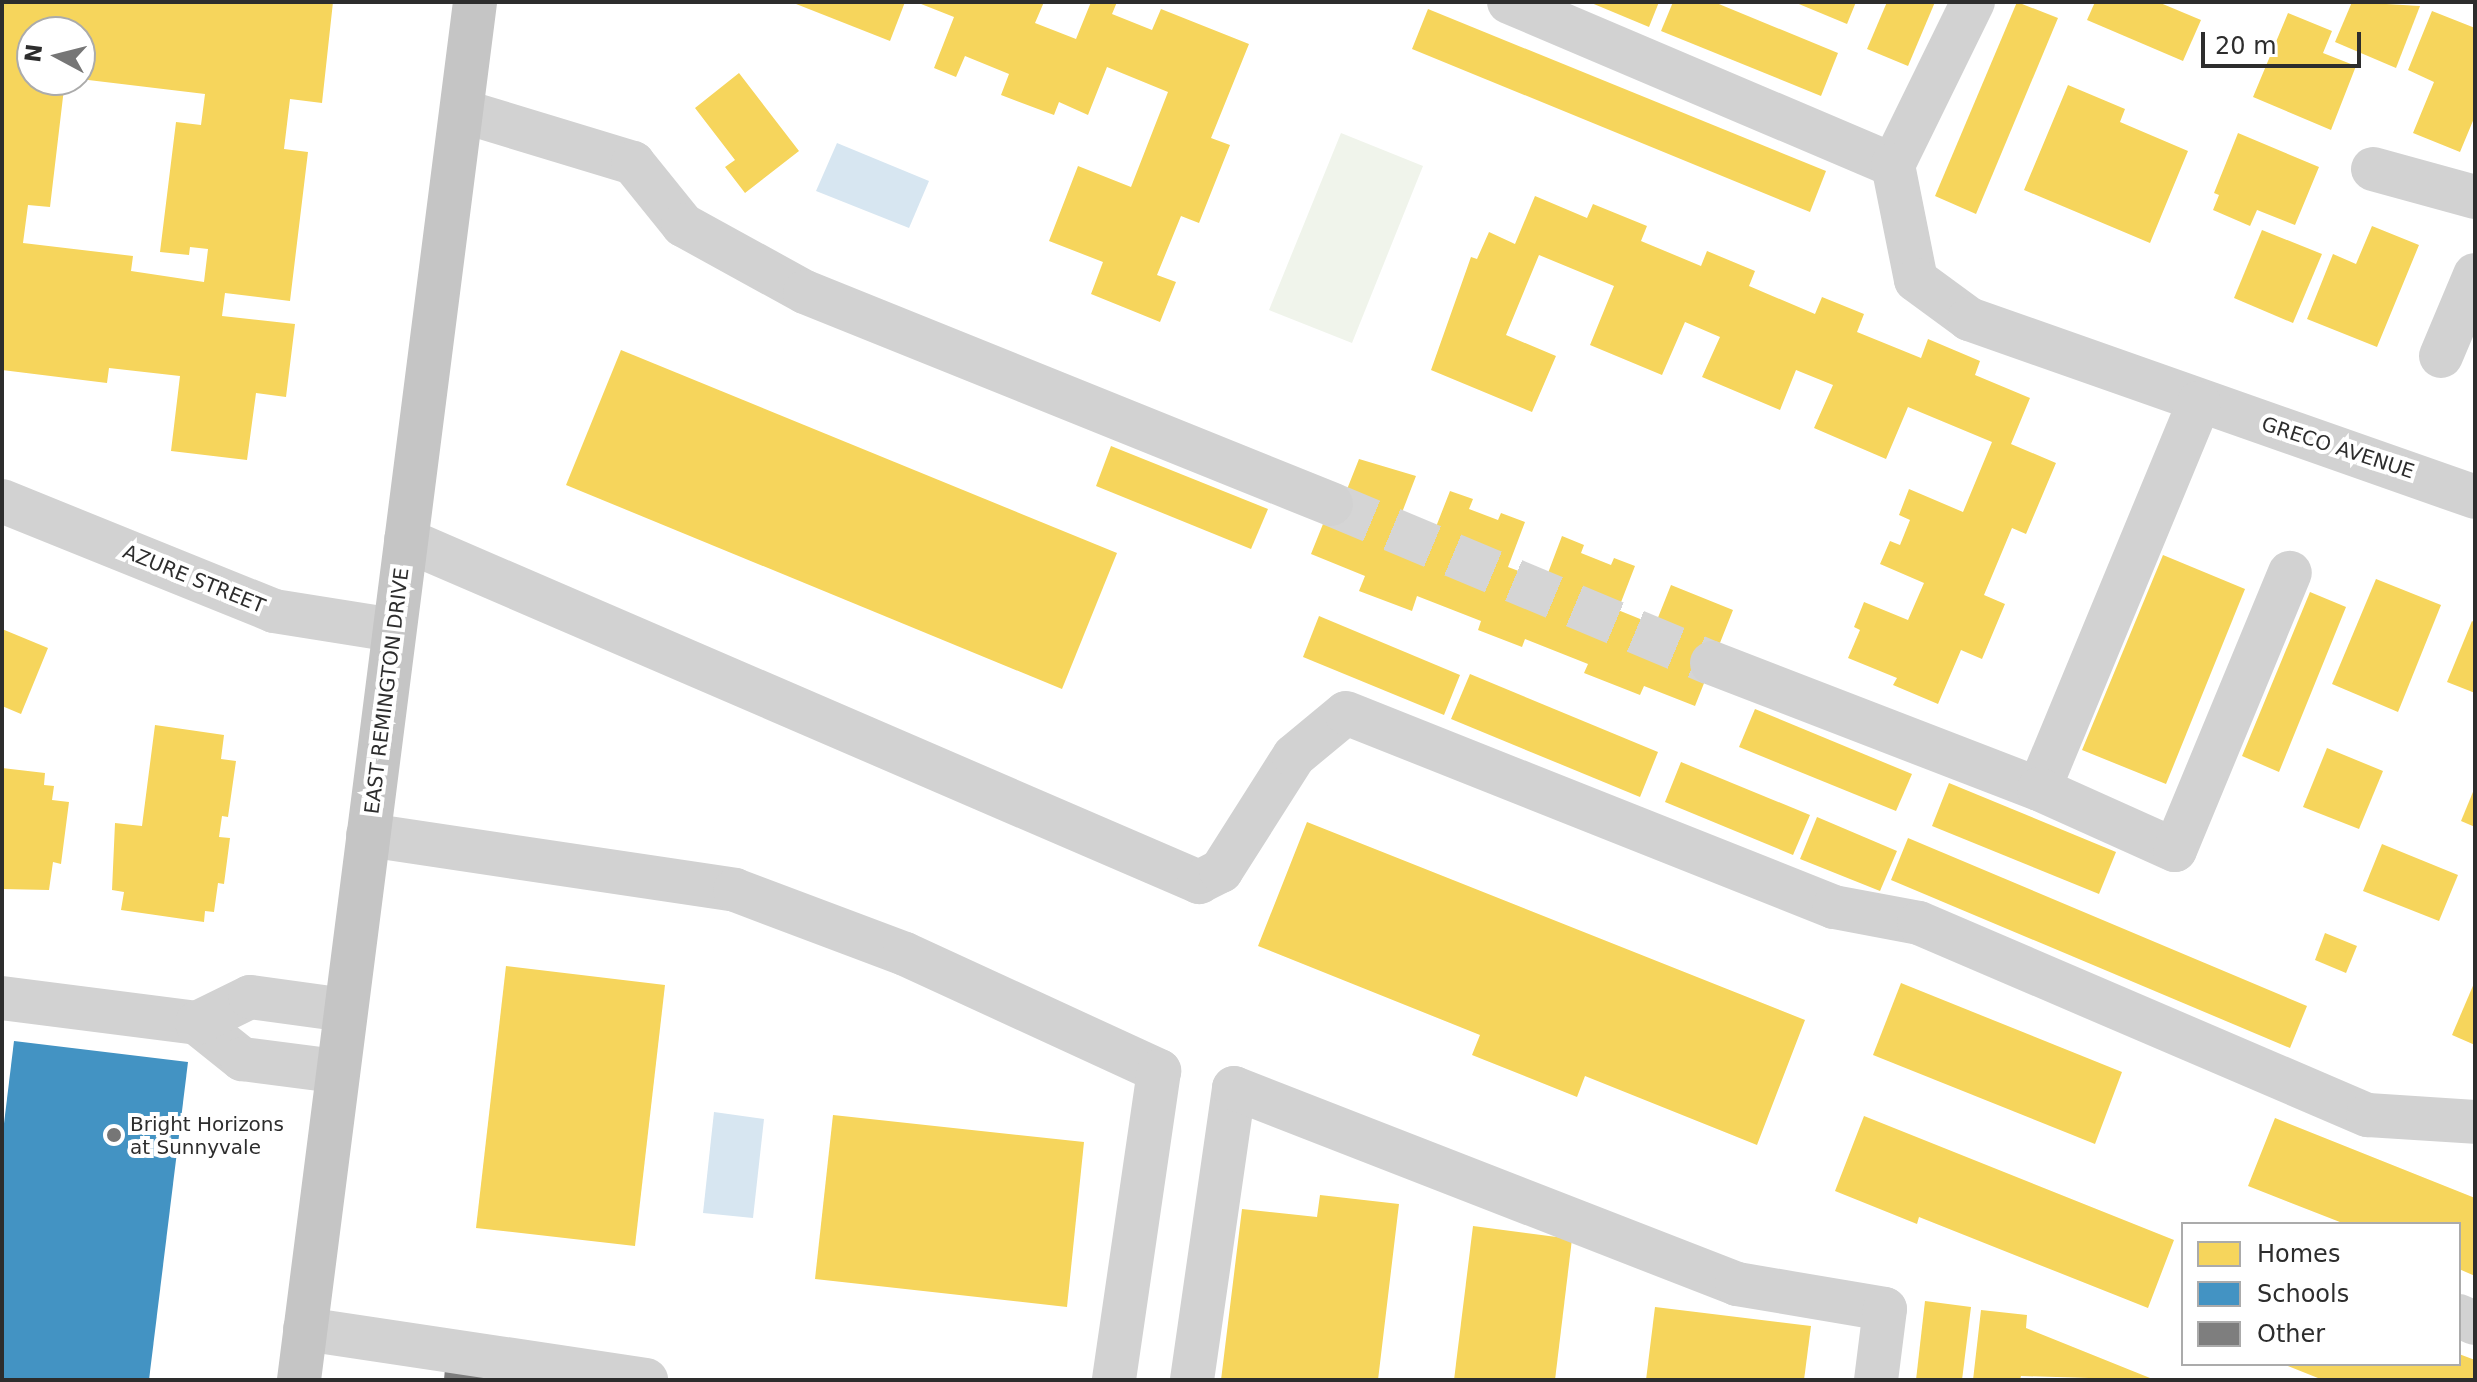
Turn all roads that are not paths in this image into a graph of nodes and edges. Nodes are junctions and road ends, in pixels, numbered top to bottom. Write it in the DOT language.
graph roads {
  1 [pos="475,2"];
  2 [pos="1509,2"];
  3 [pos="1973,2"];
  4 [pos="462,111"];
  5 [pos="1893,165"];
  6 [pos="2373,169"];
  7 [pos="2475,197"];
  8 [pos="2475,275"];
  9 [pos="2441,356"];
  10 [pos="2199,403"];
  11 [pos="2475,497"];
  12 [pos="2,501"];
  13 [pos="1331,504"];
  14 [pos="406,540"];
  15 [pos="2290,573"];
  16 [pos="394,630"];
  17 [pos="1712,663"];
  18 [pos="2039,789"];
  19 [pos="368,835"];
  20 [pos="2,998"];
  21 [pos="345,1010"];
  22 [pos="197,1023"];
  23 [pos="336,1071"];
  24 [pos="2475,1122"];
  25 [pos="305,1329"];
  26 [pos="526,1370"];
  27 [pos="299,1380"];
  28 [pos="646,1380"];
  29 [pos="1114,1380"];
  30 [pos="1192,1380"];
  31 [pos="1876,1380"];
  1 -- 4 [label="main road, EAST REMINGTON DRIVE"];
  2 -- 5 [label="street"];
  3 -- 5 [label="street"];
  4 -- 13 [label="street"];
  4 -- 14 [label="main road, EAST REMINGTON DRIVE"];
  5 -- 10 [label="street, GRECO AVENUE"];
  6 -- 7 [label="street"];
  8 -- 9 [label="street"];
  10 -- 11 [label="street, GRECO AVENUE"];
  10 -- 18 [label="street"];
  12 -- 16 [label="street, AZURE STREET"];
  14 -- 16 [label="main road, EAST REMINGTON DRIVE"];
  14 -- 24 [label="street"];
  15 -- 18 [label="street"];
  16 -- 19 [label="main road, EAST REMINGTON DRIVE"];
  17 -- 18 [label="street"];
  19 -- 21 [label="main road, EAST REMINGTON DRIVE"];
  19 -- 29 [label="street"];
  20 -- 22 [label="street"];
  21 -- 22 [label="street"];
  21 -- 23 [label="main road, EAST REMINGTON DRIVE"];
  22 -- 23 [label="street"];
  23 -- 25 [label="main road, EAST REMINGTON DRIVE"];
  25 -- 26 [label="street"];
  25 -- 27 [label="main road, EAST REMINGTON DRIVE"];
  26 -- 28 [label="street"];
  30 -- 31 [label="street"];
}
